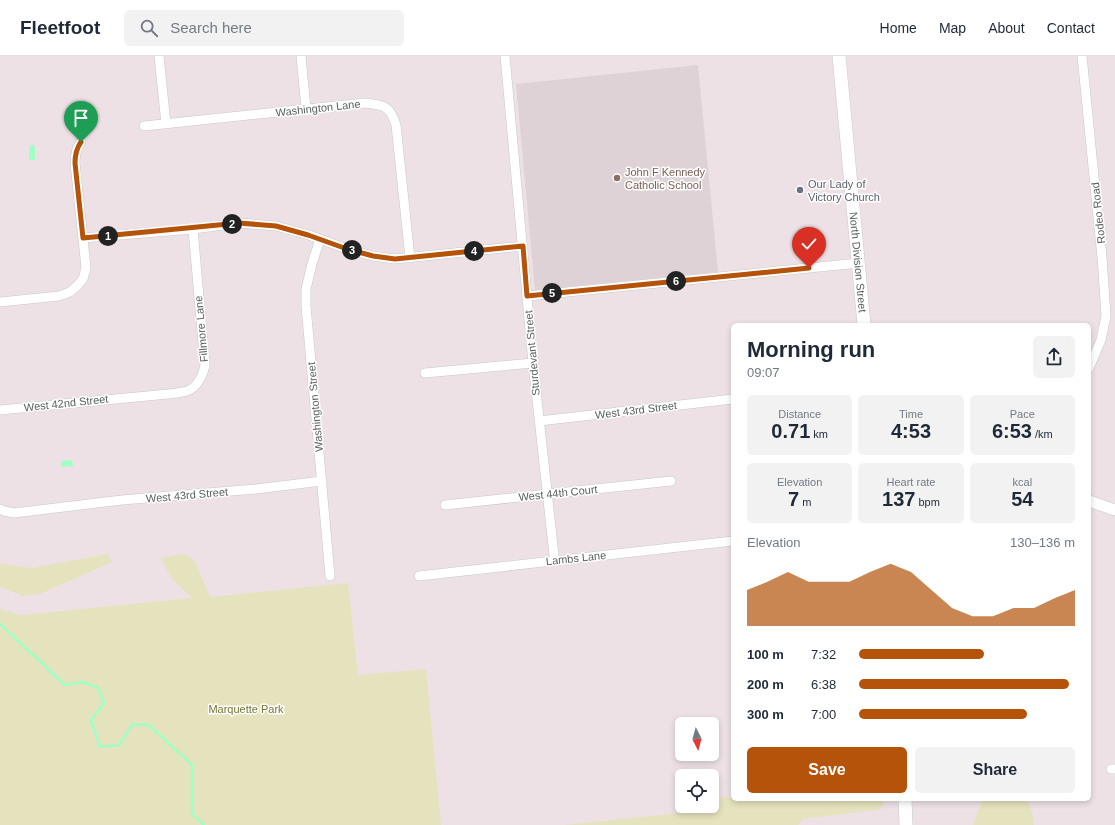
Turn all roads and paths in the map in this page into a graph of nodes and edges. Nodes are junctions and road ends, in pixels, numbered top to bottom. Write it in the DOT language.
graph roads {
  1 [pos="159,56"];
  2 [pos="302,56"];
  3 [pos="505,56"];
  4 [pos="839,56"];
  5 [pos="1082,56"];
  6 [pos="306,109"];
  7 [pos="166,124"];
  8 [pos="144,126"];
  9 [pos="81,142"];
  10 [pos="193,228"];
  11 [pos="83,238"];
  12 [pos="320,239"];
  13 [pos="523,246"];
  14 [pos="410,258"];
  15 [pos="858,263"];
  16 [pos="527,296"];
  17 [pos="0,302"];
  18 [pos="1110,309"];
  19 [pos="864,323"];
  20 [pos="533,363"];
  21 [pos="1091,363"];
  22 [pos="425,373"];
  23 [pos="132,396"];
  24 [pos="731,399"];
  25 [pos="0,410"];
  26 [pos="539,421"];
  27 [pos="322,481"];
  28 [pos="671,481"];
  29 [pos="547,495"];
  30 [pos="1091,502"];
  31 [pos="445,505"];
  32 [pos="0,508"];
  33 [pos="1115,510"];
  34 [pos="731,541"];
  35 [pos="554,555"];
  36 [pos="330,576"];
  37 [pos="419,576"];
  38 [pos="905,801"];
  39 [pos="906,825"];
  1 -- 7 [label="street"];
  2 -- 6 [label="street"];
  3 -- 13 [label="street, Sturdevant Street"];
  4 -- 15 [label="main road, North Division Street"];
  5 -- 18 [label="street, Rodeo Road"];
  6 -- 7 [label="street, Washington Lane"];
  6 -- 14 [label="street, Washington Lane"];
  7 -- 8 [label="street, Washington Lane"];
  9 -- 11 [label="street"];
  10 -- 11 [label="street"];
  10 -- 12 [label="street"];
  10 -- 23 [label="street, Fillmore Lane"];
  11 -- 17 [label="street"];
  12 -- 14 [label="street"];
  12 -- 27 [label="street, Washington Street"];
  13 -- 14 [label="street"];
  13 -- 16 [label="street, Sturdevant Street"];
  15 -- 16 [label="street"];
  15 -- 19 [label="main road, North Division Street"];
  16 -- 20 [label="street, Sturdevant Street"];
  18 -- 21 [label="street, Rodeo Road"];
  20 -- 22 [label="street"];
  20 -- 26 [label="street, Sturdevant Street"];
  23 -- 25 [label="street, West 42nd Street"];
  24 -- 26 [label="street, West 43rd Street"];
  26 -- 29 [label="street, Sturdevant Street"];
  27 -- 32 [label="street, West 43rd Street"];
  27 -- 36 [label="street, Washington Street"];
  28 -- 29 [label="street, West 44th Court"];
  29 -- 31 [label="street, West 44th Court"];
  29 -- 35 [label="street, Sturdevant Street"];
  30 -- 33 [label="street"];
  34 -- 37 [label="street, Lambs Lane"];
  38 -- 39 [label="main road"];
}
